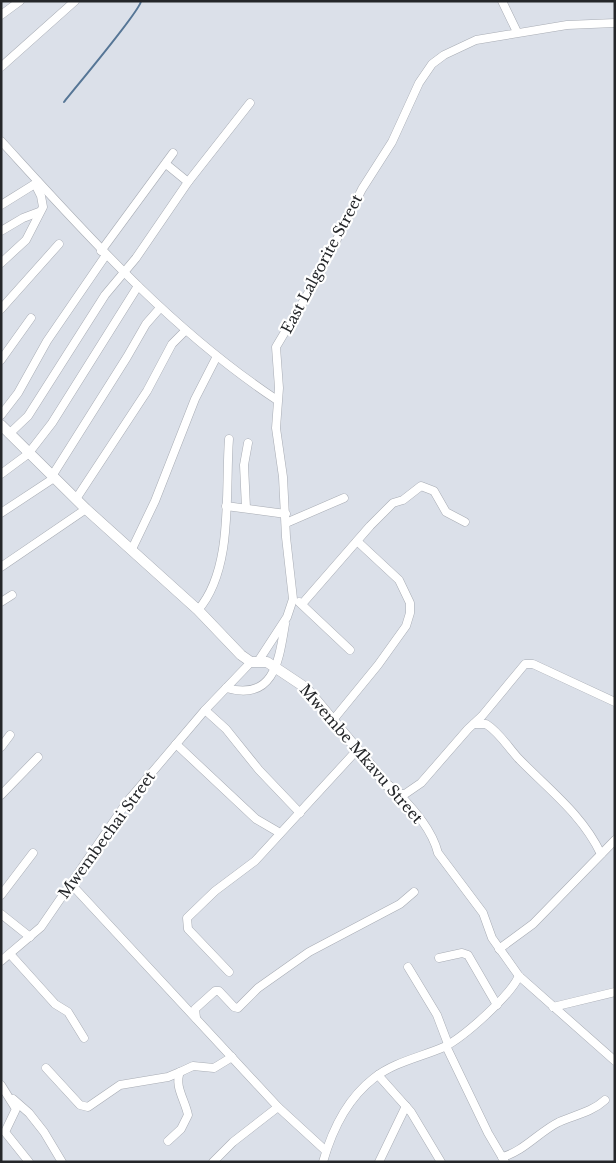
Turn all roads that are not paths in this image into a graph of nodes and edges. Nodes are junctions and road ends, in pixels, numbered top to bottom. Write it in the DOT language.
graph roads {
  1 [pos="20,1"];
  2 [pos="75,1"];
  3 [pos="502,1"];
  4 [pos="1,16"];
  5 [pos="615,23"];
  6 [pos="517,32"];
  7 [pos="1,67"];
  8 [pos="250,103"];
  9 [pos="1,141"];
  10 [pos="173,153"];
  11 [pos="166,164"];
  12 [pos="188,182"];
  13 [pos="36,183"];
  14 [pos="1,205"];
  15 [pos="39,212"];
  16 [pos="1,232"];
  17 [pos="59,244"];
  18 [pos="103,253"];
  19 [pos="1,263"];
  20 [pos="123,272"];
  21 [pos="138,286"];
  22 [pos="160,308"];
  23 [pos="1,309"];
  24 [pos="31,318"];
  25 [pos="185,331"];
  26 [pos="216,358"];
  27 [pos="1,360"];
  28 [pos="277,400"];
  29 [pos="1,415"];
  30 [pos="4,431"];
  31 [pos="229,439"];
  32 [pos="248,443"];
  33 [pos="28,454"];
  34 [pos="1,474"];
  35 [pos="53,477"];
  36 [pos="344,498"];
  37 [pos="76,499"];
  38 [pos="226,506"];
  39 [pos="246,508"];
  40 [pos="86,509"];
  41 [pos="1,513"];
  42 [pos="286,514"];
  43 [pos="465,522"];
  44 [pos="286,524"];
  45 [pos="356,541"];
  46 [pos="132,549"];
  47 [pos="1,567"];
  48 [pos="12,595"];
  49 [pos="293,596"];
  50 [pos="1,602"];
  51 [pos="302,604"];
  52 [pos="198,610"];
  53 [pos="285,621"];
  54 [pos="350,650"];
  55 [pos="255,661"];
  56 [pos="276,668"];
  57 [pos="226,688"];
  58 [pos="615,702"];
  59 [pos="205,710"];
  60 [pos="333,720"];
  61 [pos="474,724"];
  62 [pos="10,735"];
  63 [pos="176,744"];
  64 [pos="1,747"];
  65 [pos="358,749"];
  66 [pos="38,757"];
  67 [pos="399,794"];
  68 [pos="1,795"];
  69 [pos="300,813"];
  70 [pos="280,833"];
  71 [pos="615,840"];
  72 [pos="33,853"];
  73 [pos="601,854"];
  74 [pos="71,884"];
  75 [pos="414,892"];
  76 [pos="1,895"];
  77 [pos="1,914"];
  78 [pos="30,937"];
  79 [pos="499,949"];
  80 [pos="10,954"];
  81 [pos="439,958"];
  82 [pos="1,961"];
  83 [pos="408,967"];
  84 [pos="229,972"];
  85 [pos="519,976"];
  86 [pos="615,992"];
  87 [pos="497,1005"];
  88 [pos="553,1007"];
  89 [pos="196,1018"];
  90 [pos="84,1038"];
  91 [pos="447,1045"];
  92 [pos="232,1057"];
  93 [pos="615,1061"];
  94 [pos="46,1068"];
  95 [pos="180,1072"];
  96 [pos="378,1075"];
  97 [pos="1,1085"];
  98 [pos="10,1097"];
  99 [pos="605,1100"];
  100 [pos="278,1106"];
  101 [pos="406,1106"];
  102 [pos="168,1141"];
  103 [pos="326,1151"];
  104 [pos="503,1160"];
  105 [pos="29,1162"];
  106 [pos="62,1162"];
  107 [pos="213,1162"];
  108 [pos="323,1162"];
  109 [pos="379,1162"];
  110 [pos="441,1162"];
  1 -- 4 [label="street"];
  2 -- 7 [label="street"];
  3 -- 6 [label="street"];
  5 -- 6 [label="street, East Lalgorite Street"];
  6 -- 28 [label="street, East Lalgorite Street"];
  8 -- 12 [label="street"];
  9 -- 13 [label="street"];
  10 -- 11 [label="street"];
  11 -- 12 [label="street"];
  11 -- 18 [label="street"];
  12 -- 20 [label="street"];
  13 -- 14 [label="street"];
  13 -- 15 [label="street"];
  13 -- 18 [label="street"];
  15 -- 16 [label="street"];
  15 -- 19 [label="street"];
  17 -- 23 [label="street"];
  18 -- 20 [label="street"];
  18 -- 29 [label="street"];
  20 -- 21 [label="street"];
  20 -- 30 [label="street"];
  21 -- 22 [label="street"];
  21 -- 33 [label="street"];
  22 -- 25 [label="street"];
  22 -- 35 [label="street"];
  24 -- 27 [label="street"];
  25 -- 26 [label="street"];
  25 -- 37 [label="street"];
  26 -- 28 [label="street"];
  26 -- 46 [label="street"];
  28 -- 42 [label="street, East Lalgorite Street"];
  30 -- 33 [label="street, Mwembe Mkavu Street"];
  31 -- 38 [label="street"];
  32 -- 39 [label="street"];
  33 -- 34 [label="street"];
  33 -- 35 [label="street, Mwembe Mkavu Street"];
  35 -- 37 [label="street, Mwembe Mkavu Street"];
  35 -- 41 [label="street"];
  36 -- 44 [label="street"];
  37 -- 40 [label="street, Mwembe Mkavu Street"];
  38 -- 39 [label="street"];
  38 -- 52 [label="street"];
  39 -- 42 [label="street"];
  40 -- 46 [label="street, Mwembe Mkavu Street"];
  40 -- 47 [label="street"];
  42 -- 44 [label="street, East Lalgorite Street"];
  43 -- 45 [label="street"];
  44 -- 49 [label="street, East Lalgorite Street"];
  45 -- 51 [label="street"];
  45 -- 60 [label="street"];
  46 -- 52 [label="street, Mwembe Mkavu Street"];
  48 -- 50 [label="street"];
  49 -- 51 [label="street"];
  49 -- 53 [label="street, East Lalgorite Street"];
  51 -- 54 [label="street"];
  52 -- 55 [label="street, Mwembe Mkavu Street"];
  53 -- 55 [label="street, East Lalgorite Street"];
  53 -- 56 [label="street"];
  55 -- 56 [label="street, Mwembe Mkavu Street"];
  55 -- 57 [label="street, Mwembechai Street"];
  56 -- 57 [label="street"];
  56 -- 60 [label="street, Mwembe Mkavu Street"];
  57 -- 59 [label="street, Mwembechai Street"];
  58 -- 61 [label="street"];
  59 -- 63 [label="street, Mwembechai Street"];
  59 -- 69 [label="street"];
  60 -- 65 [label="street, Mwembe Mkavu Street"];
  61 -- 67 [label="street"];
  61 -- 73 [label="street"];
  62 -- 64 [label="street"];
  63 -- 70 [label="street"];
  63 -- 74 [label="street, Mwembechai Street"];
  65 -- 67 [label="street, Mwembe Mkavu Street"];
  65 -- 69 [label="street"];
  66 -- 68 [label="street"];
  67 -- 79 [label="street, Mwembe Mkavu Street"];
  69 -- 70 [label="street"];
  70 -- 84 [label="street"];
  71 -- 73 [label="street"];
  72 -- 76 [label="street"];
  73 -- 79 [label="street"];
  74 -- 78 [label="street, Mwembechai Street"];
  74 -- 89 [label="street"];
  75 -- 89 [label="street"];
  77 -- 78 [label="street"];
  78 -- 80 [label="street, Mwembechai Street"];
  79 -- 85 [label="street, Mwembe Mkavu Street"];
  80 -- 82 [label="street, Mwembechai Street"];
  80 -- 90 [label="street"];
  81 -- 87 [label="street"];
  83 -- 91 [label="street"];
  85 -- 87 [label="street"];
  85 -- 88 [label="street, Mwembe Mkavu Street"];
  86 -- 88 [label="street"];
  87 -- 91 [label="street"];
  88 -- 93 [label="street, Mwembe Mkavu Street"];
  89 -- 92 [label="street"];
  91 -- 96 [label="street"];
  91 -- 104 [label="street"];
  92 -- 95 [label="street"];
  92 -- 100 [label="street"];
  94 -- 95 [label="street"];
  95 -- 102 [label="street"];
  96 -- 101 [label="street"];
  96 -- 103 [label="street"];
  97 -- 98 [label="street"];
  98 -- 105 [label="street"];
  98 -- 106 [label="street"];
  99 -- 104 [label="street"];
  100 -- 103 [label="street"];
  100 -- 107 [label="street"];
  101 -- 109 [label="street"];
  101 -- 110 [label="street"];
  103 -- 108 [label="street"];
}
